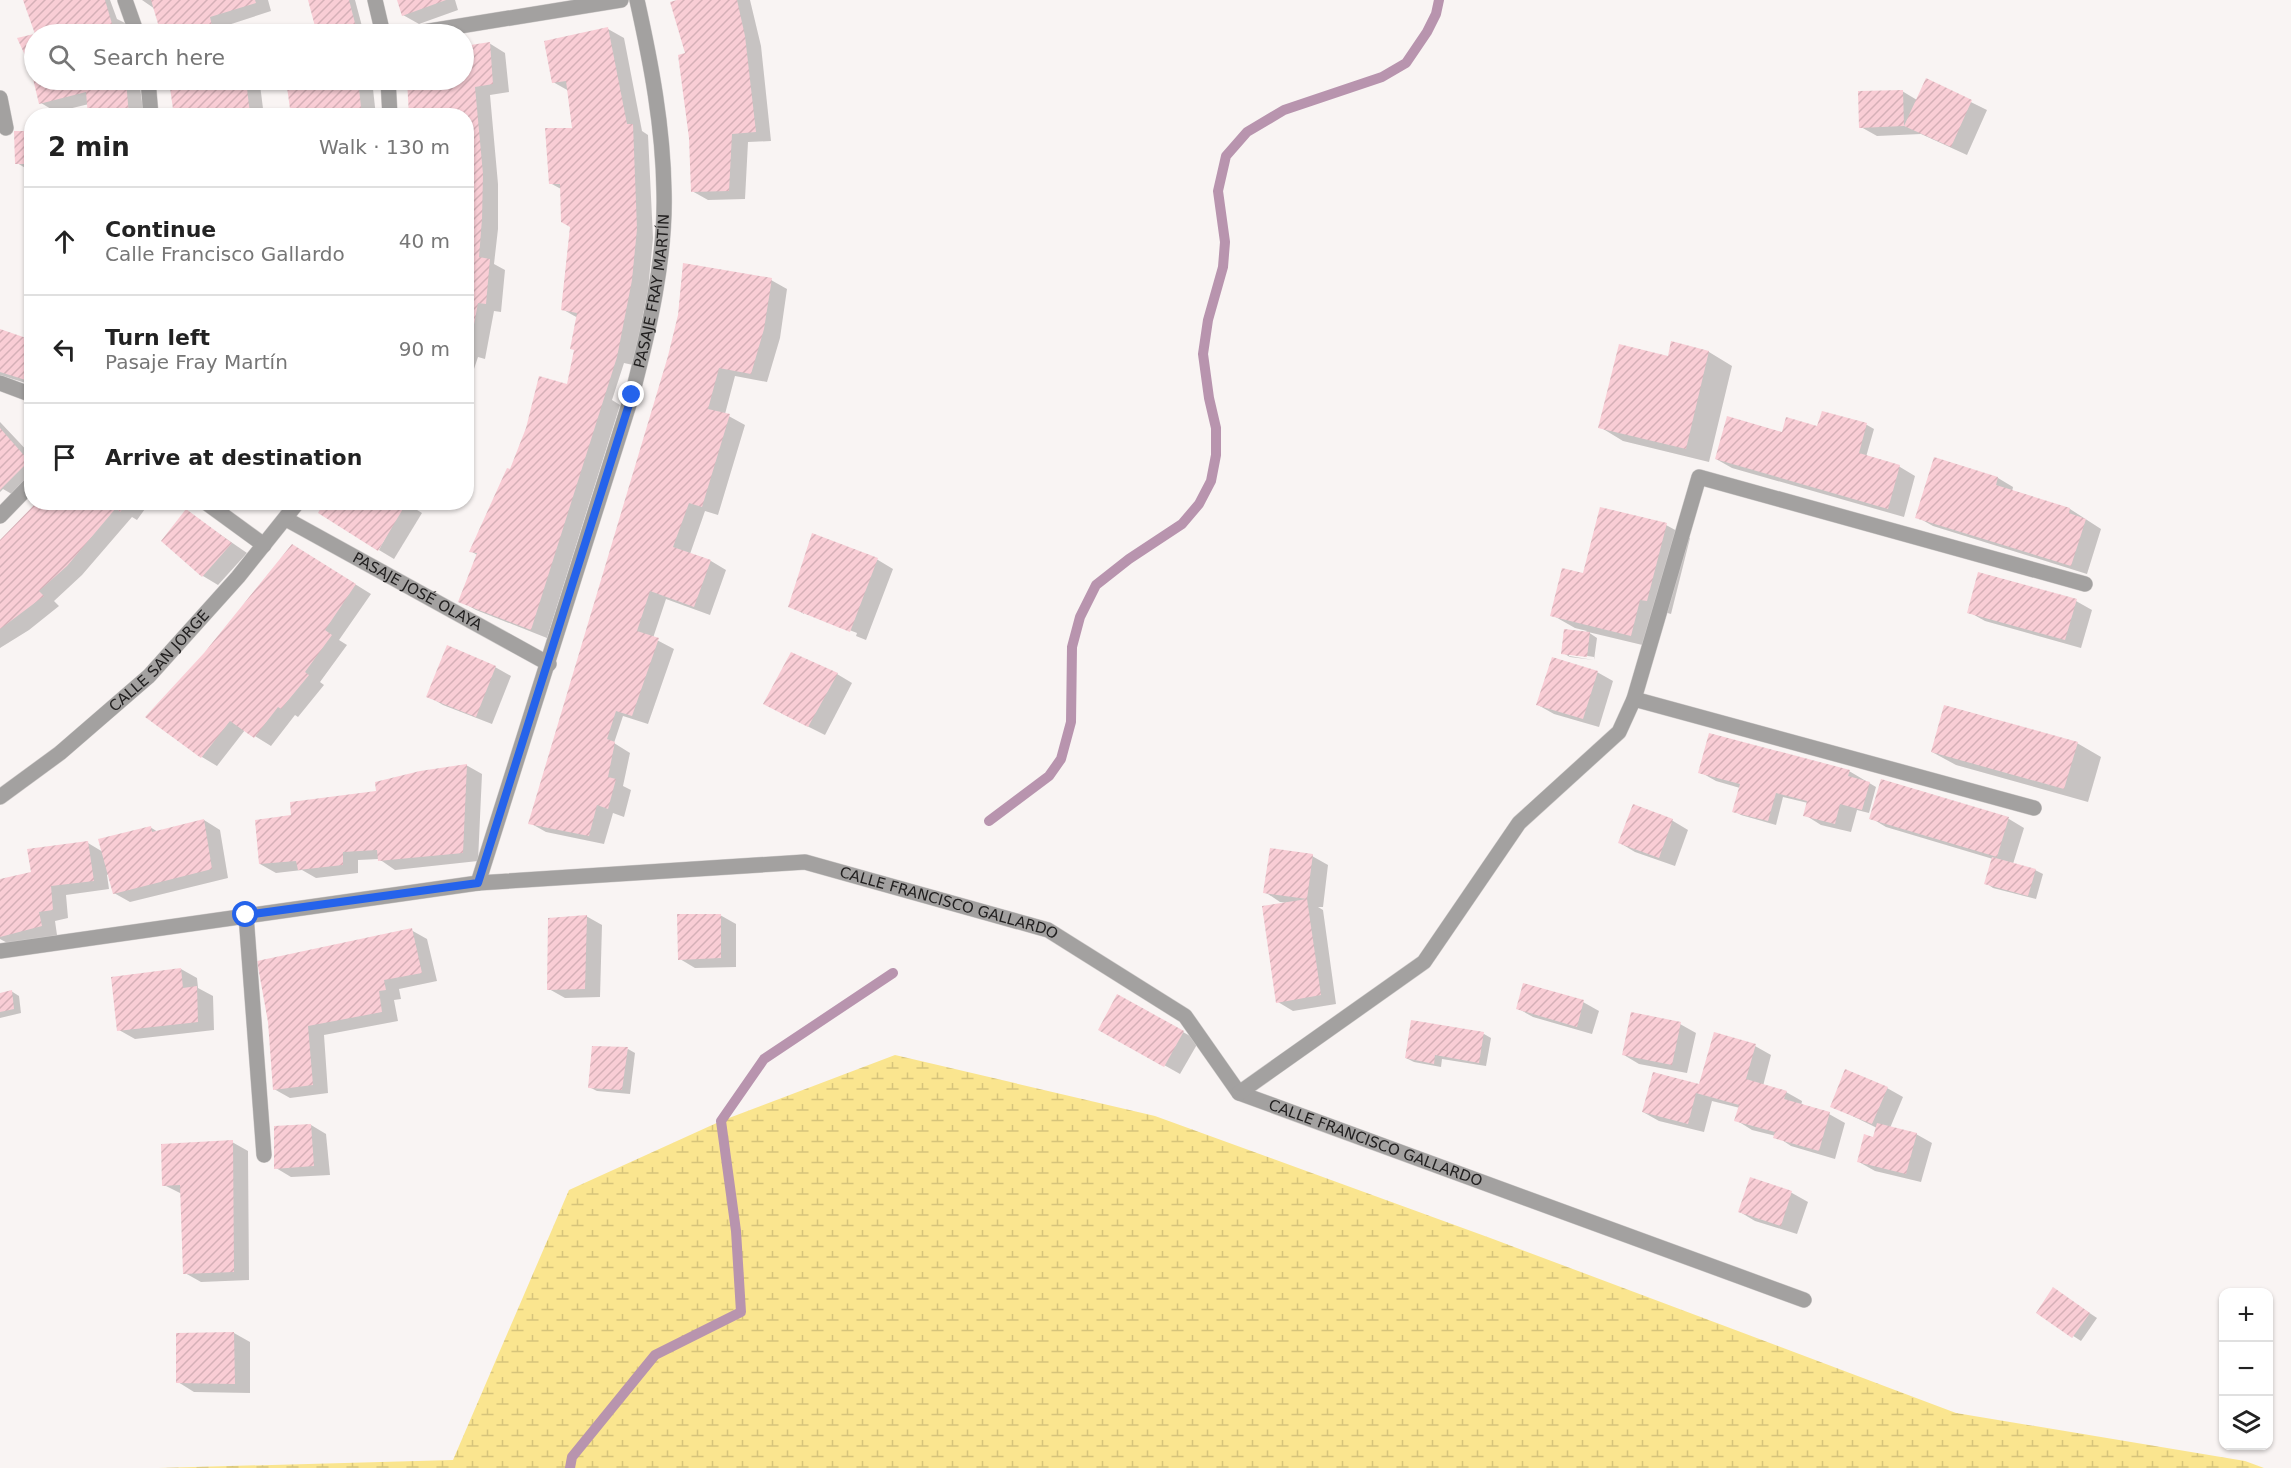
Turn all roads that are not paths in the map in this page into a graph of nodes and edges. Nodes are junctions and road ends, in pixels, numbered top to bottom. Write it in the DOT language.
graph roads {
  1 [pos="125,0"];
  2 [pos="375,0"];
  3 [pos="621,0"];
  4 [pos="637,0"];
  5 [pos="133,24"];
  6 [pos="381,24"];
  7 [pos="473,24"];
  8 [pos="149,90"];
  9 [pos="389,90"];
  10 [pos="0,98"];
  11 [pos="151,108"];
  12 [pos="390,108"];
  13 [pos="6,128"];
  14 [pos="0,383"];
  15 [pos="24,392"];
  16 [pos="24,491"];
  17 [pos="215,510"];
  18 [pos="292,510"];
  19 [pos="0,516"];
  20 [pos="286,519"];
  21 [pos="264,545"];
  22 [pos="2085,584"];
  23 [pos="549,664"];
  24 [pos="1634,699"];
  25 [pos="0,797"];
  26 [pos="2034,808"];
  27 [pos="478,883"];
  28 [pos="246,915"];
  29 [pos="0,951"];
  30 [pos="1239,1093"];
  31 [pos="264,1155"];
  32 [pos="1804,1300"];
  1 -- 5 [label="street"];
  2 -- 6 [label="street"];
  3 -- 7 [label="street"];
  4 -- 23 [label="street, PASAJE FRAY MARTÍN"];
  8 -- 11 [label="street"];
  9 -- 12 [label="street"];
  10 -- 13 [label="street"];
  14 -- 15 [label="street"];
  16 -- 19 [label="street"];
  17 -- 21 [label="street"];
  18 -- 20 [label="street, CALLE SAN JORGE"];
  20 -- 21 [label="street, CALLE SAN JORGE"];
  20 -- 23 [label="street, PASAJE JOSÉ OLAYA"];
  21 -- 25 [label="street, CALLE SAN JORGE"];
  22 -- 24 [label="street"];
  23 -- 27 [label="street, PASAJE FRAY MARTÍN"];
  24 -- 26 [label="street"];
  24 -- 30 [label="street"];
  27 -- 28 [label="street, CALLE FRANCISCO GALLARDO"];
  27 -- 30 [label="street, CALLE FRANCISCO GALLARDO"];
  28 -- 29 [label="street, CALLE FRANCISCO GALLARDO"];
  28 -- 31 [label="street"];
  30 -- 32 [label="street, CALLE FRANCISCO GALLARDO"];
}
